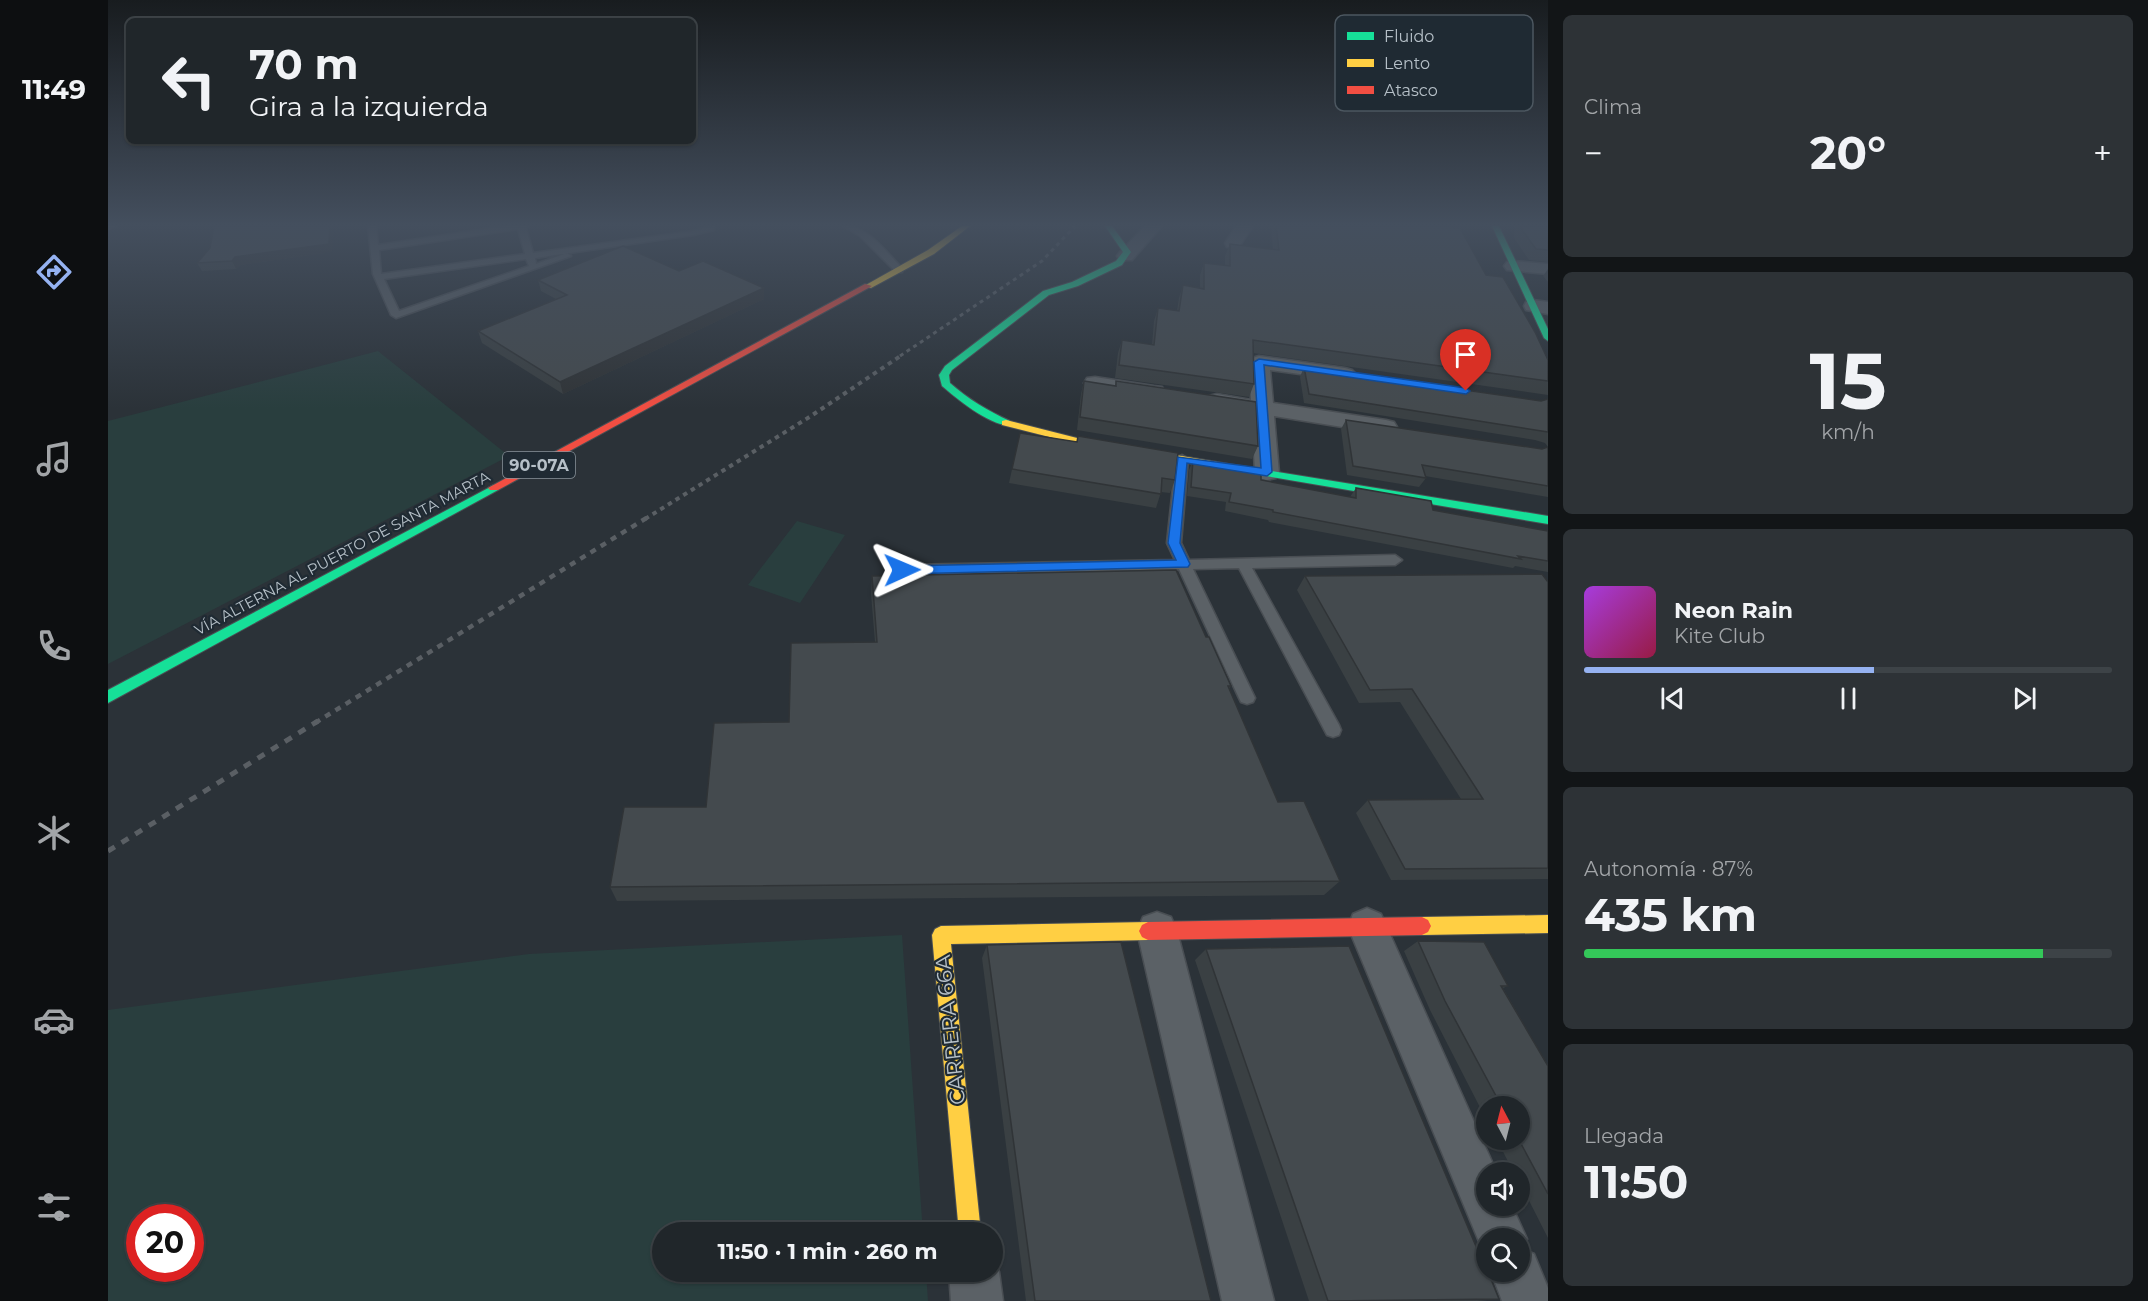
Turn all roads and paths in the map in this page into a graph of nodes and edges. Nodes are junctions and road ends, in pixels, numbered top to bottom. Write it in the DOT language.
graph roads {
  1 [pos="383,287"];
  2 [pos="478,287"];
  3 [pos="868,287"];
  4 [pos="1064,287"];
  5 [pos="1527,287"];
  6 [pos="1540,307"];
  7 [pos="1548,338"];
  8 [pos="1362,376"];
  9 [pos="1095,383"];
  10 [pos="1174,395"];
  11 [pos="1196,398"];
  12 [pos="1263,408"];
  13 [pos="1405,430"];
  14 [pos="1182,459"];
  15 [pos="1267,472"];
  16 [pos="1548,520"];
  17 [pos="1395,560"];
  18 [pos="1243,563"];
  19 [pos="1184,564"];
  20 [pos="902,570"];
  21 [pos="108,697"];
  22 [pos="1247,698"];
  23 [pos="1333,730"];
  24 [pos="1548,924"];
  25 [pos="1367,927"];
  26 [pos="1157,930"];
  27 [pos="1476,1180"];
  28 [pos="969,1222"];
  29 [pos="975,1282"];
  30 [pos="1520,1282"];
  31 [pos="977,1301"];
  32 [pos="1248,1301"];
  33 [pos="1528,1301"];
  1 -- 2 [label="lane"];
  3 -- 21 [label="street, VÍA ALTERNA AL PUERTO DE SANTA MARTA / 90-07A"];
  4 -- 14 [label="street"];
  5 -- 6 [label="street"];
  6 -- 7 [label="street"];
  8 -- 12 [label="street"];
  9 -- 10 [label="street"];
  11 -- 12 [label="street"];
  12 -- 13 [label="street"];
  12 -- 15 [label="street"];
  14 -- 15 [label="street"];
  14 -- 19 [label="lane"];
  15 -- 16 [label="street"];
  17 -- 18 [label="lane"];
  18 -- 19 [label="lane"];
  18 -- 23 [label="lane"];
  19 -- 20 [label="lane"];
  19 -- 22 [label="lane"];
  24 -- 25 [label="street, CARRERA 66A"];
  25 -- 26 [label="street, CARRERA 66A"];
  25 -- 27 [label="street"];
  26 -- 28 [label="street, CARRERA 66A"];
  26 -- 32 [label="street"];
  29 -- 31 [label="street"];
  30 -- 33 [label="street"];
}
